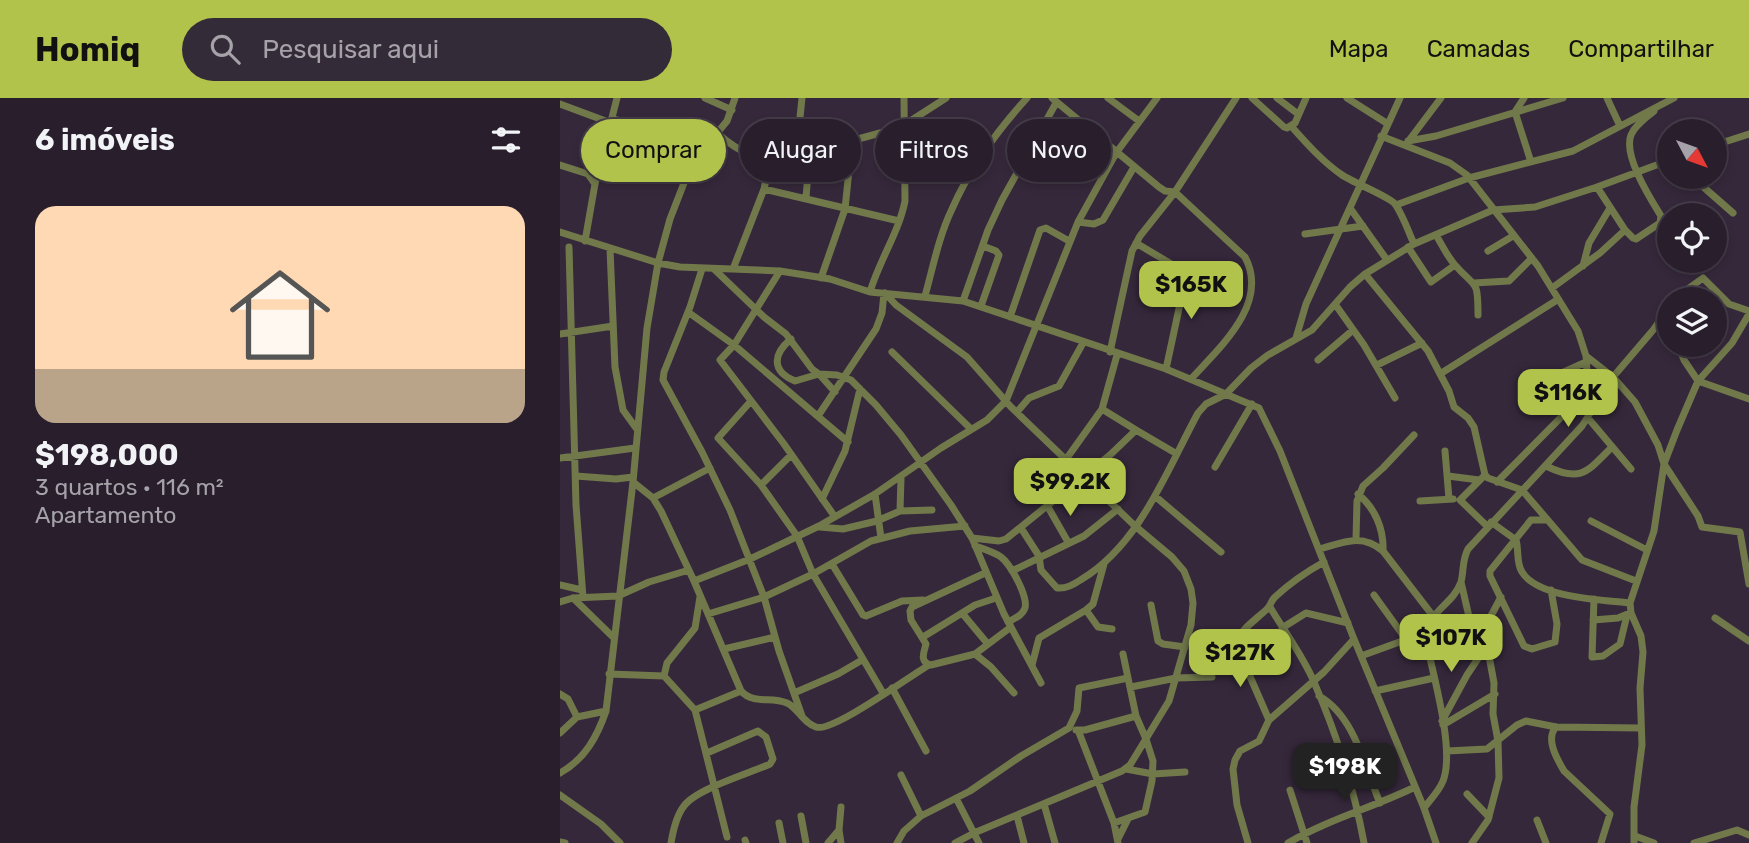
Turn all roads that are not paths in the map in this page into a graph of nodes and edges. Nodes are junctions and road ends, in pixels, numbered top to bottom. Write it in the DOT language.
graph roads {
  1 [pos="617,98"];
  2 [pos="705,98"];
  3 [pos="735,98"];
  4 [pos="802,98"];
  5 [pos="904,98"];
  6 [pos="946,98"];
  7 [pos="1027,98"];
  8 [pos="1108,98"];
  9 [pos="1157,98"];
  10 [pos="1236,98"];
  11 [pos="1252,98"];
  12 [pos="1277,98"];
  13 [pos="1307,98"];
  14 [pos="1347,98"];
  15 [pos="1400,98"];
  16 [pos="1441,98"];
  17 [pos="1524,98"];
  18 [pos="1563,98"];
  19 [pos="1607,98"];
  20 [pos="1667,100"];
  21 [pos="1054,101"];
  22 [pos="560,104"];
  23 [pos="732,110"];
  24 [pos="1515,113"];
  25 [pos="1298,114"];
  26 [pos="605,119"];
  27 [pos="612,119"];
  28 [pos="800,119"];
  29 [pos="904,119"];
  30 [pos="913,119"];
  31 [pos="1045,119"];
  32 [pos="726,120"];
  33 [pos="1139,121"];
  34 [pos="1388,124"];
  35 [pos="1290,126"];
  36 [pos="1620,126"];
  37 [pos="1749,134"];
  38 [pos="1381,136"];
  39 [pos="726,140"];
  40 [pos="1727,141"];
  41 [pos="1406,144"];
  42 [pos="740,151"];
  43 [pos="1116,153"];
  44 [pos="1111,161"];
  45 [pos="1531,162"];
  46 [pos="560,165"];
  47 [pos="1657,165"];
  48 [pos="1134,167"];
  49 [pos="581,172"];
  50 [pos="1636,172"];
  51 [pos="1469,178"];
  52 [pos="684,182"];
  53 [pos="765,182"];
  54 [pos="807,182"];
  55 [pos="848,182"];
  56 [pos="905,182"];
  57 [pos="1012,182"];
  58 [pos="1098,182"];
  59 [pos="596,184"];
  60 [pos="1360,187"];
  61 [pos="1597,187"];
  62 [pos="764,189"];
  63 [pos="1706,189"];
  64 [pos="1175,192"];
  65 [pos="806,197"];
  66 [pos="1396,205"];
  67 [pos="1350,208"];
  68 [pos="1610,208"];
  69 [pos="845,209"];
  70 [pos="1493,210"];
  71 [pos="1733,213"];
  72 [pos="899,221"];
  73 [pos="1078,222"];
  74 [pos="1363,226"];
  75 [pos="1341,229"];
  76 [pos="1625,230"];
  77 [pos="560,232"];
  78 [pos="1305,234"];
  79 [pos="1436,235"];
  80 [pos="1513,236"];
  81 [pos="582,240"];
  82 [pos="1069,241"];
  83 [pos="1136,243"];
  84 [pos="983,246"];
  85 [pos="1411,246"];
  86 [pos="569,247"];
  87 [pos="611,249"];
  88 [pos="560,251"];
  89 [pos="1488,251"];
  90 [pos="1532,258"];
  91 [pos="1387,260"];
  92 [pos="658,263"];
  93 [pos="1455,265"];
  94 [pos="1583,266"];
  95 [pos="702,269"];
  96 [pos="713,269"];
  97 [pos="733,269"];
  98 [pos="780,271"];
  99 [pos="1365,274"];
  100 [pos="821,278"];
  101 [pos="1474,282"];
  102 [pos="1691,287"];
  103 [pos="1712,287"];
  104 [pos="1552,288"];
  105 [pos="870,292"];
  106 [pos="885,293"];
  107 [pos="925,296"];
  108 [pos="1557,300"];
  109 [pos="963,301"];
  110 [pos="1727,301"];
  111 [pos="1335,304"];
  112 [pos="896,305"];
  113 [pos="981,306"];
  114 [pos="883,309"];
  115 [pos="758,310"];
  116 [pos="688,313"];
  117 [pos="1749,313"];
  118 [pos="1478,314"];
  119 [pos="1010,317"];
  120 [pos="1657,325"];
  121 [pos="613,326"];
  122 [pos="1036,326"];
  123 [pos="1353,330"];
  124 [pos="570,332"];
  125 [pos="560,334"];
  126 [pos="1296,338"];
  127 [pos="791,339"];
  128 [pos="1083,343"];
  129 [pos="1422,344"];
  130 [pos="734,345"];
  131 [pos="892,352"];
  132 [pos="1114,353"];
  133 [pos="1683,357"];
  134 [pos="1586,359"];
  135 [pos="1318,360"];
  136 [pos="1377,365"];
  137 [pos="1166,369"];
  138 [pos="820,374"];
  139 [pos="1440,374"];
  140 [pos="844,376"];
  141 [pos="1613,377"];
  142 [pos="1191,379"];
  143 [pos="1698,381"];
  144 [pos="860,388"];
  145 [pos="835,392"];
  146 [pos="1226,394"];
  147 [pos="1539,396"];
  148 [pos="1395,398"];
  149 [pos="870,399"];
  150 [pos="1749,399"];
  151 [pos="751,401"];
  152 [pos="1006,401"];
  153 [pos="1252,404"];
  154 [pos="1102,409"];
  155 [pos="856,412"];
  156 [pos="1017,412"];
  157 [pos="818,416"];
  158 [pos="1588,418"];
  159 [pos="636,429"];
  160 [pos="971,429"];
  161 [pos="1136,430"];
  162 [pos="1414,435"];
  163 [pos="848,442"];
  164 [pos="1612,447"];
  165 [pos="635,448"];
  166 [pos="1445,451"];
  167 [pos="1177,454"];
  168 [pos="576,455"];
  169 [pos="791,455"];
  170 [pos="560,458"];
  171 [pos="1067,458"];
  172 [pos="920,464"];
  173 [pos="1664,464"];
  174 [pos="1546,466"];
  175 [pos="1215,467"];
  176 [pos="710,468"];
  177 [pos="1631,469"];
  178 [pos="1085,475"];
  179 [pos="576,476"];
  180 [pos="1448,477"];
  181 [pos="1482,477"];
  182 [pos="901,478"];
  183 [pos="633,479"];
  184 [pos="1497,482"];
  185 [pos="761,485"];
  186 [pos="1522,491"];
  187 [pos="876,494"];
  188 [pos="1358,494"];
  189 [pos="1156,497"];
  190 [pos="653,498"];
  191 [pos="822,499"];
  192 [pos="1449,499"];
  193 [pos="1460,500"];
  194 [pos="1420,501"];
  195 [pos="1048,507"];
  196 [pos="1118,509"];
  197 [pos="932,510"];
  198 [pos="900,511"];
  199 [pos="835,517"];
  200 [pos="1546,520"];
  201 [pos="877,521"];
  202 [pos="1591,521"];
  203 [pos="1489,524"];
  204 [pos="819,526"];
  205 [pos="965,526"];
  206 [pos="1135,526"];
  207 [pos="1021,528"];
  208 [pos="797,536"];
  209 [pos="881,538"];
  210 [pos="972,538"];
  211 [pos="1356,539"];
  212 [pos="1516,540"];
  213 [pos="1068,542"];
  214 [pos="975,546"];
  215 [pos="1320,549"];
  216 [pos="1647,550"];
  217 [pos="1383,551"];
  218 [pos="1221,552"];
  219 [pos="1039,556"];
  220 [pos="750,559"];
  221 [pos="1324,562"];
  222 [pos="1105,563"];
  223 [pos="832,564"];
  224 [pos="688,570"];
  225 [pos="1012,571"];
  226 [pos="985,573"];
  227 [pos="813,574"];
  228 [pos="694,581"];
  229 [pos="1636,581"];
  230 [pos="1461,582"];
  231 [pos="1749,584"];
  232 [pos="560,585"];
  233 [pos="1551,590"];
  234 [pos="583,594"];
  235 [pos="700,594"];
  236 [pos="1374,595"];
  237 [pos="618,596"];
  238 [pos="764,597"];
  239 [pos="1501,597"];
  240 [pos="573,598"];
  241 [pos="996,598"];
  242 [pos="1594,599"];
  243 [pos="927,600"];
  244 [pos="560,602"];
  245 [pos="1630,603"];
  246 [pos="1151,605"];
  247 [pos="1270,607"];
  248 [pos="1086,610"];
  249 [pos="962,613"];
  250 [pos="708,614"];
  251 [pos="1629,614"];
  252 [pos="1433,616"];
  253 [pos="1716,618"];
  254 [pos="1593,620"];
  255 [pos="1009,624"];
  256 [pos="1348,624"];
  257 [pos="1282,628"];
  258 [pos="1112,629"];
  259 [pos="1427,632"];
  260 [pos="1485,634"];
  261 [pos="613,637"];
  262 [pos="775,637"];
  263 [pos="923,637"];
  264 [pos="1405,638"];
  265 [pos="1354,639"];
  266 [pos="1749,641"];
  267 [pos="987,643"];
  268 [pos="1487,645"];
  269 [pos="1185,647"];
  270 [pos="724,649"];
  271 [pos="975,654"];
  272 [pos="1123,654"];
  273 [pos="1361,656"];
  274 [pos="862,660"];
  275 [pos="929,665"];
  276 [pos="1032,665"];
  277 [pos="609,674"];
  278 [pos="664,676"];
  279 [pos="1213,677"];
  280 [pos="1128,678"];
  281 [pos="1176,678"];
  282 [pos="1434,678"];
  283 [pos="1314,681"];
  284 [pos="1041,682"];
  285 [pos="1131,687"];
  286 [pos="892,688"];
  287 [pos="741,691"];
  288 [pos="1375,691"];
  289 [pos="794,693"];
  290 [pos="883,693"];
  291 [pos="560,694"];
  292 [pos="1014,694"];
  293 [pos="1494,694"];
  294 [pos="1318,696"];
  295 [pos="695,710"];
  296 [pos="606,712"];
  297 [pos="802,716"];
  298 [pos="1136,716"];
  299 [pos="577,717"];
  300 [pos="1269,720"];
  301 [pos="1443,723"];
  302 [pos="1556,727"];
  303 [pos="1069,728"];
  304 [pos="1641,728"];
  305 [pos="1078,730"];
  306 [pos="560,733"];
  307 [pos="1146,739"];
  308 [pos="1499,741"];
  309 [pos="926,751"];
  310 [pos="1447,751"];
  311 [pos="707,753"];
  312 [pos="1126,769"];
  313 [pos="1185,772"];
  314 [pos="560,773"];
  315 [pos="1153,774"];
  316 [pos="901,775"];
  317 [pos="1097,781"];
  318 [pos="714,787"];
  319 [pos="1415,787"];
  320 [pos="1290,790"];
  321 [pos="1467,794"];
  322 [pos="560,795"];
  323 [pos="956,798"];
  324 [pos="1380,803"];
  325 [pos="1044,804"];
  326 [pos="841,807"];
  327 [pos="1424,808"];
  328 [pos="1358,813"];
  329 [pos="802,816"];
  330 [pos="921,816"];
  331 [pos="1017,816"];
  332 [pos="1489,817"];
  333 [pos="1129,819"];
  334 [pos="1536,820"];
  335 [pos="779,823"];
  336 [pos="1114,823"];
  337 [pos="1749,825"];
  338 [pos="839,830"];
  339 [pos="1737,830"];
  340 [pos="974,833"];
  341 [pos="1304,834"];
  342 [pos="1749,835"];
  343 [pos="727,837"];
  344 [pos="1634,839"];
  345 [pos="1118,841"];
  346 [pos="620,843"];
  347 [pos="671,843"];
  348 [pos="783,843"];
  349 [pos="806,843"];
  350 [pos="828,843"];
  351 [pos="841,843"];
  352 [pos="897,843"];
  353 [pos="955,843"];
  354 [pos="979,843"];
  355 [pos="1024,843"];
  356 [pos="1055,843"];
  357 [pos="1248,843"];
  358 [pos="1287,843"];
  359 [pos="1307,843"];
  360 [pos="1364,843"];
  361 [pos="1436,843"];
  362 [pos="1472,843"];
  363 [pos="1546,843"];
  364 [pos="1601,843"];
  365 [pos="1654,843"];
  366 [pos="1694,843"];
  1 -- 27 [label="street"];
  2 -- 23 [label="street"];
  3 -- 23 [label="street"];
  4 -- 28 [label="street"];
  5 -- 29 [label="street"];
  6 -- 30 [label="street"];
  7 -- 107 [label="street"];
  8 -- 33 [label="street"];
  9 -- 33 [label="street"];
  10 -- 64 [label="street"];
  11 -- 35 [label="street"];
  12 -- 25 [label="street"];
  13 -- 25 [label="street"];
  14 -- 34 [label="street"];
  15 -- 34 [label="street"];
  16 -- 41 [label="street"];
  17 -- 24 [label="street"];
  18 -- 24 [label="street"];
  19 -- 36 [label="street"];
  20 -- 36 [label="street"];
  20 -- 50 [label="street"];
  21 -- 31 [label="street"];
  21 -- 43 [label="street"];
  22 -- 26 [label="street"];
  23 -- 32 [label="street"];
  24 -- 41 [label="street"];
  24 -- 45 [label="street"];
  25 -- 35 [label="street"];
  33 -- 43 [label="street"];
  34 -- 38 [label="street"];
  35 -- 60 [label="street"];
  36 -- 45 [label="street"];
  37 -- 40 [label="street"];
  38 -- 41 [label="street"];
  38 -- 60 [label="street"];
  39 -- 42 [label="street"];
  41 -- 51 [label="street"];
  43 -- 44 [label="street"];
  43 -- 48 [label="street"];
  45 -- 51 [label="street"];
  46 -- 49 [label="street"];
  47 -- 50 [label="street"];
  48 -- 64 [label="street"];
  48 -- 73 [label="street"];
  50 -- 61 [label="street"];
  50 -- 76 [label="street"];
  51 -- 66 [label="street"];
  51 -- 70 [label="street"];
  52 -- 92 [label="street"];
  53 -- 62 [label="street"];
  54 -- 65 [label="street"];
  55 -- 69 [label="street"];
  56 -- 72 [label="street"];
  57 -- 84 [label="street"];
  58 -- 73 [label="street"];
  59 -- 81 [label="street"];
  60 -- 66 [label="street"];
  60 -- 67 [label="street"];
  61 -- 68 [label="street"];
  61 -- 70 [label="street"];
  62 -- 65 [label="street"];
  62 -- 97 [label="street"];
  63 -- 71 [label="street"];
  64 -- 83 [label="street"];
  64 -- 142 [label="street"];
  65 -- 69 [label="street"];
  66 -- 85 [label="street"];
  67 -- 74 [label="street"];
  67 -- 75 [label="street"];
  68 -- 76 [label="street"];
  68 -- 94 [label="street"];
  69 -- 72 [label="street"];
  69 -- 100 [label="street"];
  70 -- 79 [label="street"];
  70 -- 80 [label="street"];
  72 -- 105 [label="street"];
  73 -- 82 [label="street"];
  74 -- 75 [label="street"];
  74 -- 91 [label="street"];
  75 -- 78 [label="street"];
  75 -- 126 [label="street"];
  76 -- 94 [label="street"];
  77 -- 81 [label="street"];
  79 -- 85 [label="street"];
  79 -- 93 [label="street"];
  80 -- 89 [label="street"];
  80 -- 90 [label="street"];
  81 -- 86 [label="street"];
  81 -- 87 [label="street"];
  82 -- 119 [label="street"];
  82 -- 122 [label="street"];
  83 -- 132 [label="street"];
  83 -- 137 [label="street"];
  84 -- 109 [label="street"];
  84 -- 113 [label="street"];
  85 -- 91 [label="street"];
  85 -- 93 [label="street"];
  86 -- 88 [label="street"];
  86 -- 124 [label="street"];
  87 -- 92 [label="street"];
  87 -- 121 [label="street"];
  90 -- 101 [label="street"];
  90 -- 104 [label="street"];
  91 -- 99 [label="street"];
  92 -- 95 [label="street"];
  92 -- 159 [label="street"];
  93 -- 101 [label="street"];
  94 -- 104 [label="street"];
  95 -- 96 [label="street"];
  95 -- 116 [label="street"];
  96 -- 97 [label="street"];
  96 -- 115 [label="street"];
  97 -- 98 [label="street"];
  98 -- 100 [label="street"];
  98 -- 115 [label="street"];
  99 -- 111 [label="street"];
  99 -- 129 [label="street"];
  100 -- 105 [label="street"];
  101 -- 118 [label="street"];
  102 -- 103 [label="street"];
  104 -- 108 [label="street"];
  105 -- 106 [label="street"];
  106 -- 107 [label="street"];
  106 -- 112 [label="street"];
  106 -- 114 [label="street"];
  107 -- 109 [label="street"];
  108 -- 134 [label="street"];
  108 -- 139 [label="street"];
  109 -- 113 [label="street"];
  110 -- 117 [label="street"];
  111 -- 123 [label="street"];
  111 -- 126 [label="street"];
  112 -- 114 [label="street"];
  112 -- 152 [label="street"];
  113 -- 119 [label="street"];
  114 -- 140 [label="street"];
  115 -- 127 [label="street"];
  115 -- 130 [label="street"];
  116 -- 130 [label="street"];
  116 -- 176 [label="street"];
  117 -- 143 [label="street"];
  119 -- 122 [label="street"];
  120 -- 141 [label="street"];
  121 -- 124 [label="street"];
  121 -- 159 [label="street"];
  122 -- 128 [label="street"];
  122 -- 152 [label="street"];
  123 -- 135 [label="street"];
  123 -- 136 [label="street"];
  124 -- 125 [label="street"];
  124 -- 168 [label="street"];
  126 -- 146 [label="street"];
  127 -- 138 [label="street"];
  127 -- 138 [label="street"];
  128 -- 132 [label="street"];
  128 -- 156 [label="street"];
  129 -- 136 [label="street"];
  129 -- 139 [label="street"];
  130 -- 151 [label="street"];
  130 -- 157 [label="street"];
  131 -- 160 [label="street"];
  132 -- 137 [label="street"];
  132 -- 154 [label="street"];
  133 -- 143 [label="street"];
  134 -- 141 [label="street"];
  134 -- 147 [label="street"];
  134 -- 184 [label="street"];
  136 -- 148 [label="street"];
  137 -- 142 [label="street"];
  138 -- 140 [label="street"];
  138 -- 145 [label="street"];
  139 -- 181 [label="street"];
  140 -- 144 [label="street"];
  140 -- 145 [label="street"];
  141 -- 158 [label="street"];
  141 -- 173 [label="street"];
  142 -- 146 [label="street"];
  143 -- 150 [label="street"];
  143 -- 173 [label="street"];
  144 -- 149 [label="street"];
  144 -- 155 [label="street"];
  145 -- 157 [label="street"];
  146 -- 153 [label="street"];
  146 -- 167 [label="street"];
  149 -- 155 [label="street"];
  149 -- 172 [label="street"];
  151 -- 169 [label="street"];
  151 -- 185 [label="street"];
  152 -- 156 [label="street"];
  152 -- 160 [label="street"];
  153 -- 175 [label="street"];
  153 -- 215 [label="street"];
  154 -- 161 [label="street"];
  154 -- 171 [label="street"];
  155 -- 163 [label="street"];
  156 -- 171 [label="street"];
  157 -- 163 [label="street"];
  158 -- 164 [label="street"];
  158 -- 174 [label="street"];
  159 -- 165 [label="street"];
  160 -- 172 [label="street"];
  161 -- 167 [label="street"];
  161 -- 178 [label="street"];
  162 -- 188 [label="street"];
  163 -- 191 [label="street"];
  164 -- 174 [label="street"];
  164 -- 177 [label="street"];
  165 -- 168 [label="street"];
  165 -- 183 [label="street"];
  166 -- 180 [label="street"];
  167 -- 189 [label="street"];
  168 -- 170 [label="street"];
  168 -- 179 [label="street"];
  169 -- 185 [label="street"];
  169 -- 191 [label="street"];
  171 -- 178 [label="street"];
  172 -- 182 [label="street"];
  172 -- 205 [label="street"];
  173 -- 216 [label="street"];
  173 -- 231 [label="street"];
  174 -- 186 [label="street"];
  176 -- 190 [label="street"];
  176 -- 220 [label="street"];
  178 -- 195 [label="street"];
  178 -- 196 [label="street"];
  179 -- 183 [label="street"];
  179 -- 234 [label="street"];
  180 -- 181 [label="street"];
  180 -- 192 [label="street"];
  181 -- 184 [label="street"];
  181 -- 193 [label="street"];
  182 -- 187 [label="street"];
  182 -- 198 [label="street"];
  183 -- 190 [label="street"];
  183 -- 237 [label="street"];
  184 -- 186 [label="street"];
  185 -- 208 [label="street"];
  186 -- 200 [label="street"];
  186 -- 203 [label="street"];
  187 -- 199 [label="street"];
  187 -- 201 [label="street"];
  188 -- 211 [label="street"];
  188 -- 217 [label="street"];
  189 -- 206 [label="street"];
  189 -- 218 [label="street"];
  190 -- 224 [label="street"];
  191 -- 199 [label="street"];
  192 -- 193 [label="street"];
  192 -- 194 [label="street"];
  193 -- 203 [label="street"];
  195 -- 207 [label="street"];
  195 -- 213 [label="street"];
  196 -- 206 [label="street"];
  196 -- 213 [label="street"];
  197 -- 198 [label="street"];
  198 -- 201 [label="street"];
  199 -- 204 [label="street"];
  200 -- 212 [label="street"];
  200 -- 229 [label="street"];
  201 -- 204 [label="street"];
  201 -- 209 [label="street"];
  202 -- 216 [label="street"];
  203 -- 212 [label="street"];
  203 -- 230 [label="street"];
  204 -- 208 [label="street"];
  205 -- 209 [label="street"];
  205 -- 210 [label="street"];
  206 -- 222 [label="street"];
  206 -- 269 [label="street"];
  207 -- 210 [label="street"];
  207 -- 219 [label="street"];
  208 -- 220 [label="street"];
  208 -- 227 [label="street"];
  209 -- 223 [label="street"];
  210 -- 214 [label="street"];
  211 -- 215 [label="street"];
  211 -- 217 [label="street"];
  212 -- 233 [label="street"];
  212 -- 239 [label="street"];
  213 -- 219 [label="street"];
  214 -- 225 [label="street"];
  214 -- 226 [label="street"];
  215 -- 221 [label="street"];
  216 -- 229 [label="street"];
  217 -- 252 [label="street"];
  219 -- 222 [label="street"];
  219 -- 225 [label="street"];
  220 -- 228 [label="street"];
  220 -- 238 [label="street"];
  221 -- 247 [label="street"];
  221 -- 256 [label="street"];
  222 -- 248 [label="street"];
  223 -- 227 [label="street"];
  223 -- 243 [label="street"];
  224 -- 228 [label="street"];
  224 -- 237 [label="street"];
  225 -- 255 [label="street"];
  226 -- 241 [label="street"];
  226 -- 243 [label="street"];
  227 -- 238 [label="street"];
  227 -- 274 [label="street"];
  228 -- 235 [label="street"];
  229 -- 245 [label="street"];
  230 -- 252 [label="street"];
  230 -- 260 [label="street"];
  232 -- 234 [label="street"];
  233 -- 239 [label="street"];
  233 -- 242 [label="street"];
  234 -- 237 [label="street"];
  234 -- 240 [label="street"];
  235 -- 250 [label="street"];
  235 -- 278 [label="street"];
  236 -- 264 [label="street"];
  237 -- 261 [label="street"];
  238 -- 250 [label="street"];
  238 -- 262 [label="street"];
  239 -- 260 [label="street"];
  240 -- 244 [label="street"];
  240 -- 261 [label="street"];
  241 -- 249 [label="street"];
  241 -- 255 [label="street"];
  242 -- 245 [label="street"];
  242 -- 254 [label="street"];
  243 -- 263 [label="street"];
  245 -- 251 [label="street"];
  246 -- 269 [label="street"];
  247 -- 257 [label="street"];
  247 -- 300 [label="street"];
  248 -- 258 [label="street"];
  248 -- 276 [label="street"];
  249 -- 263 [label="street"];
  249 -- 267 [label="street"];
  250 -- 270 [label="street"];
  251 -- 254 [label="street"];
  251 -- 254 [label="street"];
  251 -- 304 [label="street"];
  252 -- 259 [label="street"];
  253 -- 266 [label="street"];
  255 -- 267 [label="street"];
  255 -- 276 [label="street"];
  256 -- 257 [label="street"];
  256 -- 265 [label="street"];
  257 -- 283 [label="street"];
  259 -- 264 [label="street"];
  259 -- 282 [label="street"];
  260 -- 268 [label="street"];
  261 -- 277 [label="street"];
  262 -- 270 [label="street"];
  262 -- 289 [label="street"];
  263 -- 275 [label="street"];
  264 -- 273 [label="street"];
  265 -- 273 [label="street"];
  265 -- 283 [label="street"];
  267 -- 271 [label="street"];
  268 -- 293 [label="street"];
  268 -- 301 [label="street"];
  269 -- 281 [label="street"];
  270 -- 287 [label="street"];
  271 -- 275 [label="street"];
  271 -- 292 [label="street"];
  272 -- 280 [label="street"];
  273 -- 288 [label="street"];
  274 -- 289 [label="street"];
  274 -- 290 [label="street"];
  275 -- 286 [label="street"];
  276 -- 284 [label="street"];
  277 -- 278 [label="street"];
  277 -- 296 [label="street"];
  278 -- 295 [label="street"];
  279 -- 281 [label="street"];
  280 -- 285 [label="street"];
  280 -- 303 [label="street"];
  281 -- 285 [label="street"];
  281 -- 307 [label="street"];
  282 -- 288 [label="street"];
  282 -- 301 [label="street"];
  283 -- 294 [label="street"];
  283 -- 300 [label="street"];
  285 -- 298 [label="street"];
  286 -- 290 [label="street"];
  286 -- 309 [label="street"];
  287 -- 295 [label="street"];
  287 -- 297 [label="street"];
  288 -- 319 [label="street"];
  289 -- 297 [label="street"];
  290 -- 297 [label="street"];
  291 -- 299 [label="street"];
  293 -- 301 [label="street"];
  293 -- 308 [label="street"];
  294 -- 324 [label="street"];
  294 -- 328 [label="street"];
  295 -- 311 [label="street"];
  296 -- 299 [label="street"];
  296 -- 314 [label="street"];
  298 -- 305 [label="street"];
  298 -- 307 [label="street"];
  299 -- 306 [label="street"];
  300 -- 357 [label="street"];
  301 -- 310 [label="street"];
  302 -- 304 [label="street"];
  302 -- 308 [label="street"];
  302 -- 364 [label="street"];
  303 -- 305 [label="street"];
  303 -- 323 [label="street"];
  304 -- 344 [label="street"];
  305 -- 317 [label="street"];
  307 -- 312 [label="street"];
  307 -- 315 [label="street"];
  308 -- 310 [label="street"];
  308 -- 332 [label="street"];
  310 -- 327 [label="street"];
  311 -- 318 [label="street"];
  311 -- 318 [label="street"];
  312 -- 315 [label="street"];
  312 -- 317 [label="street"];
  313 -- 315 [label="street"];
  315 -- 333 [label="street"];
  316 -- 330 [label="street"];
  317 -- 325 [label="street"];
  317 -- 336 [label="street"];
  318 -- 343 [label="street"];
  318 -- 347 [label="street"];
  319 -- 324 [label="street"];
  319 -- 327 [label="street"];
  320 -- 341 [label="street"];
  321 -- 332 [label="street"];
  322 -- 346 [label="street"];
  323 -- 330 [label="street"];
  323 -- 340 [label="street"];
  324 -- 328 [label="street"];
  325 -- 331 [label="street"];
  325 -- 356 [label="street"];
  326 -- 338 [label="street"];
  327 -- 361 [label="street"];
  328 -- 341 [label="street"];
  328 -- 360 [label="street"];
  329 -- 349 [label="street"];
  330 -- 352 [label="street"];
  331 -- 340 [label="street"];
  331 -- 355 [label="street"];
  332 -- 362 [label="street"];
  333 -- 336 [label="street"];
  333 -- 345 [label="street"];
  334 -- 363 [label="street"];
  335 -- 348 [label="street"];
  336 -- 345 [label="street"];
  337 -- 339 [label="street"];
  338 -- 350 [label="street"];
  338 -- 351 [label="street"];
  339 -- 342 [label="street"];
  339 -- 366 [label="street"];
  340 -- 353 [label="street"];
  340 -- 354 [label="street"];
  341 -- 358 [label="street"];
  341 -- 359 [label="street"];
  344 -- 365 [label="street"];
}
